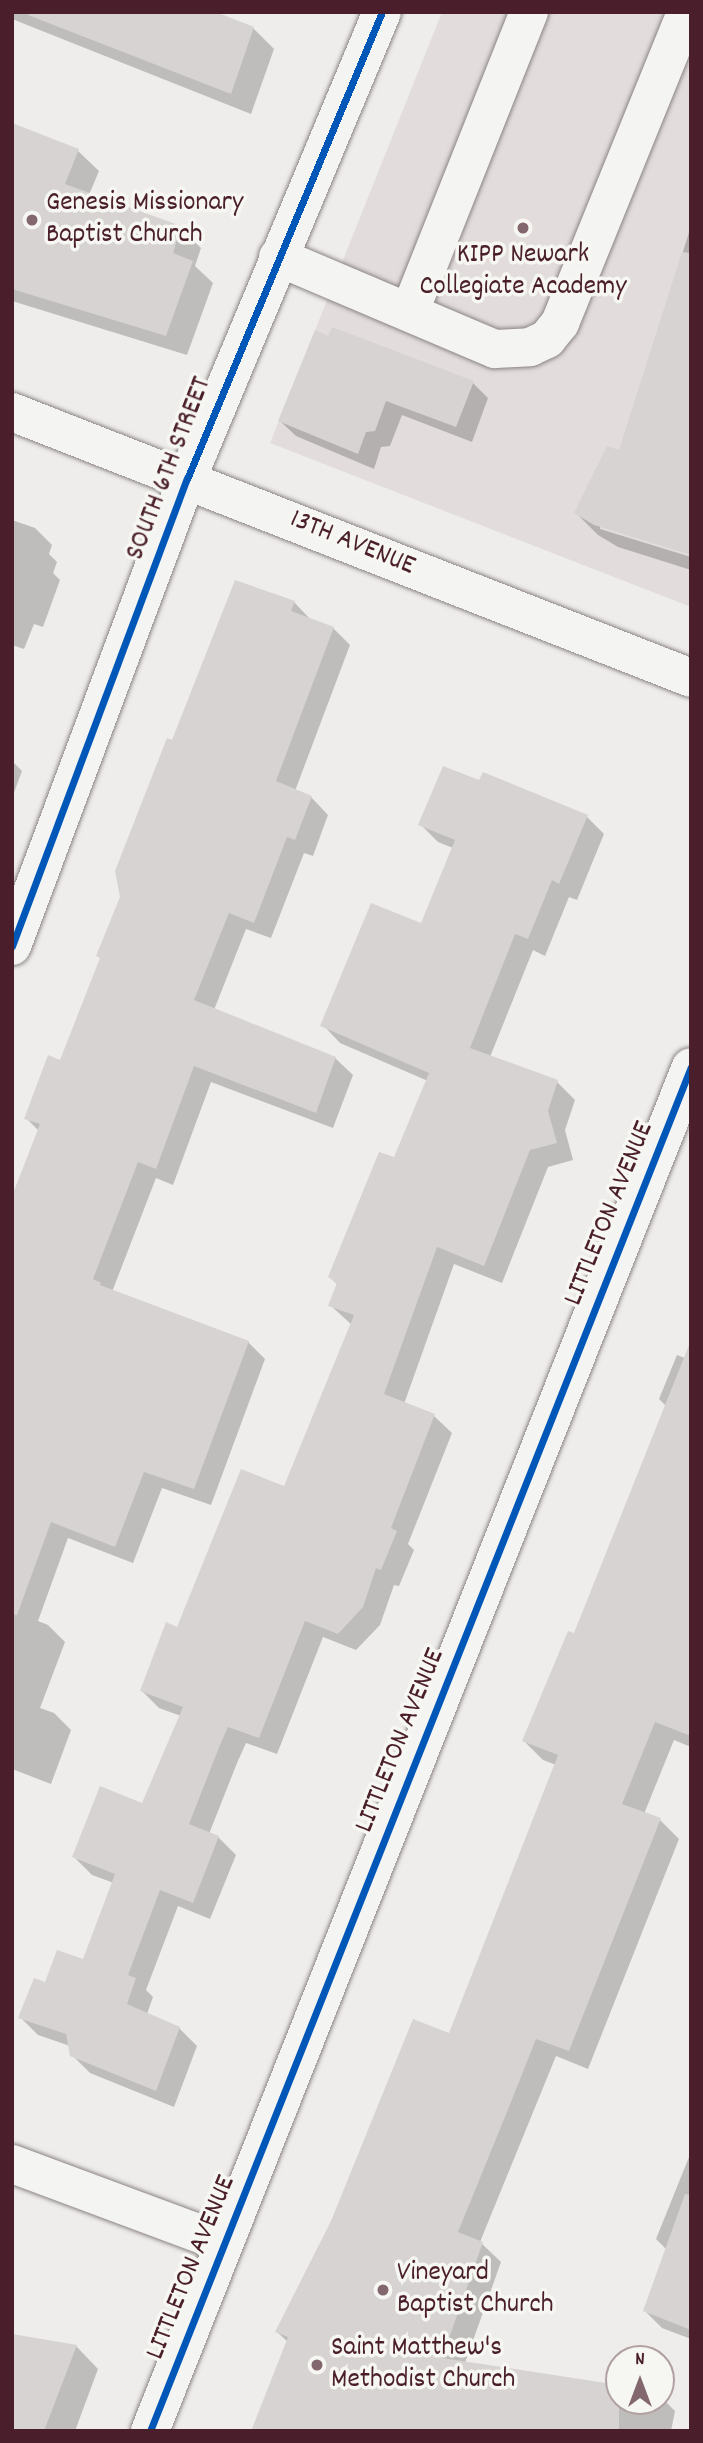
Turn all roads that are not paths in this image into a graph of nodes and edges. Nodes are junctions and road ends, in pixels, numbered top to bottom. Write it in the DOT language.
graph roads {
  1 [pos="382,12"];
  2 [pos="529,12"];
  3 [pos="686,12"];
  4 [pos="278,257"];
  5 [pos="425,318"];
  6 [pos="12,412"];
  7 [pos="187,479"];
  8 [pos="691,677"];
  9 [pos="12,946"];
  10 [pos="691,1067"];
  11 [pos="12,2164"];
  12 [pos="224,2243"];
  13 [pos="150,2431"];
  1 -- 4 [label="street, SOUTH 6TH STREET"];
  2 -- 5 [label="street"];
  3 -- 5 [label="street"];
  4 -- 5 [label="street"];
  4 -- 7 [label="street, SOUTH 6TH STREET"];
  6 -- 7 [label="street, 13TH AVENUE"];
  7 -- 8 [label="street, 13TH AVENUE"];
  7 -- 9 [label="street, SOUTH 6TH STREET"];
  10 -- 12 [label="street, LITTLETON AVENUE"];
  11 -- 12 [label="street"];
  12 -- 13 [label="street, LITTLETON AVENUE"];
}
